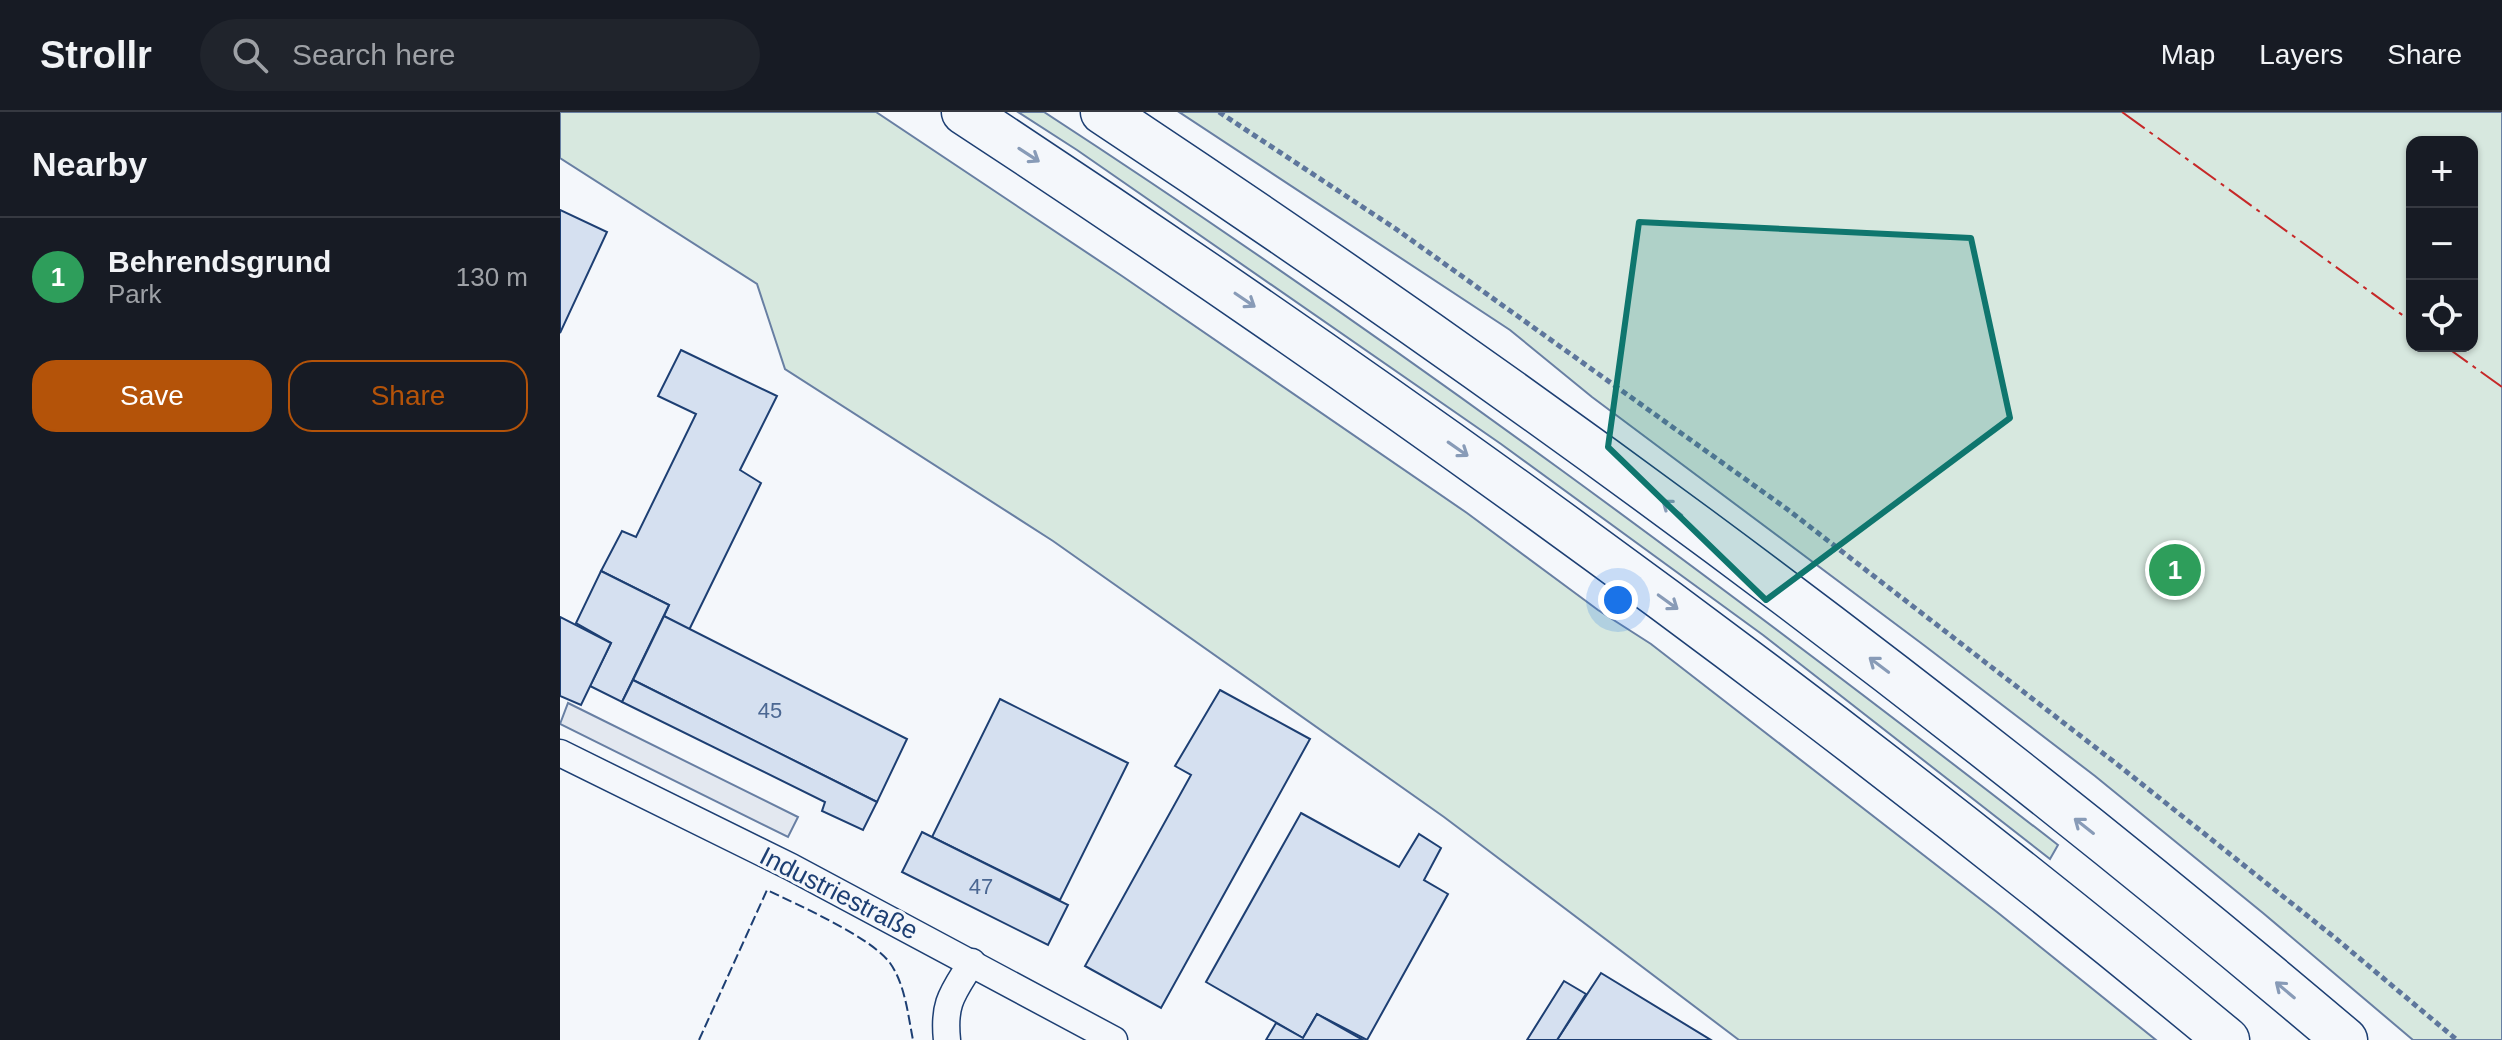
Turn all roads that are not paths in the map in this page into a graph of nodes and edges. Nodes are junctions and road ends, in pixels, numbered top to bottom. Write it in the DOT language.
graph roads {
  1 [pos="964,112"];
  2 [pos="1103,112"];
  3 [pos="560,753"];
  4 [pos="972,962"];
  5 [pos="947,1040"];
  6 [pos="1114,1040"];
  7 [pos="2227,1040"];
  8 [pos="2345,1040"];
  1 -- 7 [label="highway, one-way"];
  8 -- 2 [label="highway, one-way"];
  3 -- 4 [label="street, Industriestraße"];
  4 -- 5 [label="street"];
  4 -- 6 [label="street, Industriestraße"];
}
